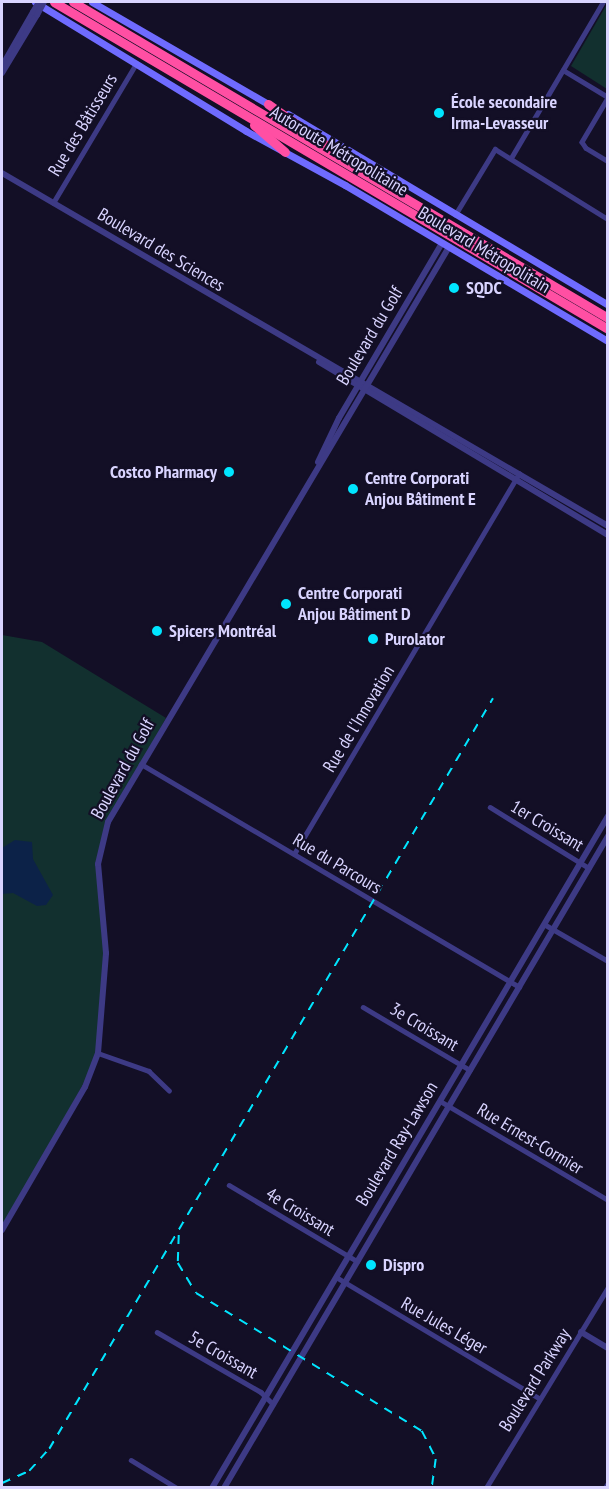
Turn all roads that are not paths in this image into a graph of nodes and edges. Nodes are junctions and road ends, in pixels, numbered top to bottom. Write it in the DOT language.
graph roads {
  1 [pos="37,2"];
  2 [pos="44,2"];
  3 [pos="54,2"];
  4 [pos="73,2"];
  5 [pos="92,2"];
  6 [pos="603,2"];
  7 [pos="35,13"];
  8 [pos="137,62"];
  9 [pos="2,66"];
  10 [pos="563,70"];
  11 [pos="2,73"];
  12 [pos="608,98"];
  13 [pos="268,104"];
  14 [pos="237,110"];
  15 [pos="285,152"];
  16 [pos="512,158"];
  17 [pos="608,161"];
  18 [pos="2,173"];
  19 [pos="372,178"];
  20 [pos="53,203"];
  21 [pos="454,215"];
  22 [pos="608,219"];
  23 [pos="446,245"];
  24 [pos="608,305"];
  25 [pos="608,318"];
  26 [pos="608,329"];
  27 [pos="608,341"];
  28 [pos="363,387"];
  29 [pos="519,473"];
  30 [pos="515,481"];
  31 [pos="608,526"];
  32 [pos="608,535"];
  33 [pos="141,764"];
  34 [pos="490,807"];
  35 [pos="608,816"];
  36 [pos="608,836"];
  37 [pos="294,854"];
  38 [pos="580,862"];
  39 [pos="589,868"];
  40 [pos="544,924"];
  41 [pos="553,929"];
  42 [pos="608,962"];
  43 [pos="510,981"];
  44 [pos="519,987"];
  45 [pos="363,1007"];
  46 [pos="98,1053"];
  47 [pos="461,1065"];
  48 [pos="470,1070"];
  49 [pos="170,1090"];
  50 [pos="440,1101"];
  51 [pos="449,1106"];
  52 [pos="229,1185"];
  53 [pos="608,1200"];
  54 [pos="2,1230"];
  55 [pos="349,1256"];
  56 [pos="357,1261"];
  57 [pos="336,1277"];
  58 [pos="345,1282"];
  59 [pos="608,1287"];
  60 [pos="157,1332"];
  61 [pos="581,1332"];
  62 [pos="608,1348"];
  63 [pos="265,1397"];
  64 [pos="539,1398"];
  65 [pos="273,1404"];
  66 [pos="130,1460"];
  67 [pos="608,1483"];
  68 [pos="177,1488"];
  69 [pos="212,1488"];
  70 [pos="224,1488"];
  71 [pos="486,1488"];
  72 [pos="605,1488"];
  1 -- 7 [label="street, bridge"];
  1 -- 8 [label="main road, Boulevard Métropolitain"];
  2 -- 7 [label="street, bridge"];
  3 -- 14 [label="highway, Autoroute Métropolitaine"];
  4 -- 19 [label="highway, Autoroute Métropolitaine"];
  5 -- 13 [label="main road, Boulevard Métropolitain"];
  6 -- 10 [label="street"];
  7 -- 9 [label="street"];
  7 -- 11 [label="street"];
  8 -- 15 [label="main road, Boulevard Métropolitain"];
  8 -- 20 [label="street, Rue des Bâtisseurs"];
  10 -- 12 [label="street"];
  10 -- 16 [label="street"];
  12 -- 17 [label="street"];
  13 -- 19 [label="highway"];
  13 -- 21 [label="main road, Boulevard Métropolitain"];
  14 -- 15 [label="highway"];
  14 -- 26 [label="highway, Autoroute Métropolitaine"];
  15 -- 23 [label="main road, Boulevard Métropolitain"];
  16 -- 21 [label="street"];
  16 -- 22 [label="street"];
  18 -- 20 [label="street, Boulevard des Sciences"];
  19 -- 25 [label="highway, Autoroute Métropolitaine"];
  20 -- 28 [label="street, Boulevard des Sciences"];
  21 -- 24 [label="main road, Boulevard Métropolitain"];
  23 -- 27 [label="main road, Boulevard Métropolitain"];
  23 -- 28 [label="street, Boulevard du Golf"];
  28 -- 29 [label="street, Boulevard des Sciences"];
  28 -- 30 [label="street, Boulevard des Sciences"];
  28 -- 33 [label="street, Boulevard du Golf"];
  29 -- 30 [label="street, Rue de l'Innovation"];
  29 -- 31 [label="street, Boulevard des Sciences"];
  30 -- 32 [label="street, Boulevard des Sciences"];
  30 -- 37 [label="street, Rue de l'Innovation"];
  33 -- 37 [label="street, Rue du Parcours"];
  33 -- 46 [label="street, Boulevard du Golf"];
  34 -- 38 [label="street, 1er Croissant"];
  35 -- 38 [label="street, Boulevard Ray-Lawson"];
  36 -- 39 [label="street, Boulevard Ray-Lawson"];
  37 -- 43 [label="street, Rue du Parcours"];
  38 -- 39 [label="street, 1er Croissant"];
  38 -- 40 [label="street, Boulevard Ray-Lawson"];
  39 -- 41 [label="street, Boulevard Ray-Lawson"];
  40 -- 41 [label="street"];
  40 -- 43 [label="street, Boulevard Ray-Lawson"];
  41 -- 42 [label="street"];
  41 -- 44 [label="street, Boulevard Ray-Lawson"];
  43 -- 44 [label="street, Rue du Parcours"];
  43 -- 47 [label="street, Boulevard Ray-Lawson"];
  44 -- 48 [label="street, Boulevard Ray-Lawson"];
  45 -- 47 [label="street, 3e Croissant"];
  46 -- 49 [label="street"];
  46 -- 54 [label="street, Boulevard du Golf"];
  47 -- 48 [label="street, 3e Croissant"];
  47 -- 50 [label="street, Boulevard Ray-Lawson"];
  48 -- 51 [label="street, Boulevard Ray-Lawson"];
  50 -- 51 [label="street, Rue Ernest-Cormier"];
  50 -- 55 [label="street, Boulevard Ray-Lawson"];
  51 -- 53 [label="street, Rue Ernest-Cormier"];
  51 -- 56 [label="street, Boulevard Ray-Lawson"];
  52 -- 55 [label="street, 4e Croissant"];
  55 -- 56 [label="street, 4e Croissant"];
  55 -- 57 [label="street, Boulevard Ray-Lawson"];
  56 -- 58 [label="street, Boulevard Ray-Lawson"];
  57 -- 58 [label="street, Rue Jules Léger"];
  57 -- 63 [label="street, Boulevard Ray-Lawson"];
  58 -- 64 [label="street, Rue Jules Léger"];
  58 -- 65 [label="street, Boulevard Ray-Lawson"];
  59 -- 61 [label="street, Boulevard Parkway"];
  60 -- 63 [label="street, 5e Croissant"];
  61 -- 62 [label="street"];
  61 -- 64 [label="street, Boulevard Parkway"];
  63 -- 65 [label="street, 5e Croissant"];
  63 -- 69 [label="street, Boulevard Ray-Lawson"];
  64 -- 71 [label="street, Boulevard Parkway"];
  65 -- 70 [label="street, Boulevard Ray-Lawson"];
  66 -- 68 [label="street"];
  67 -- 72 [label="street"];
}
